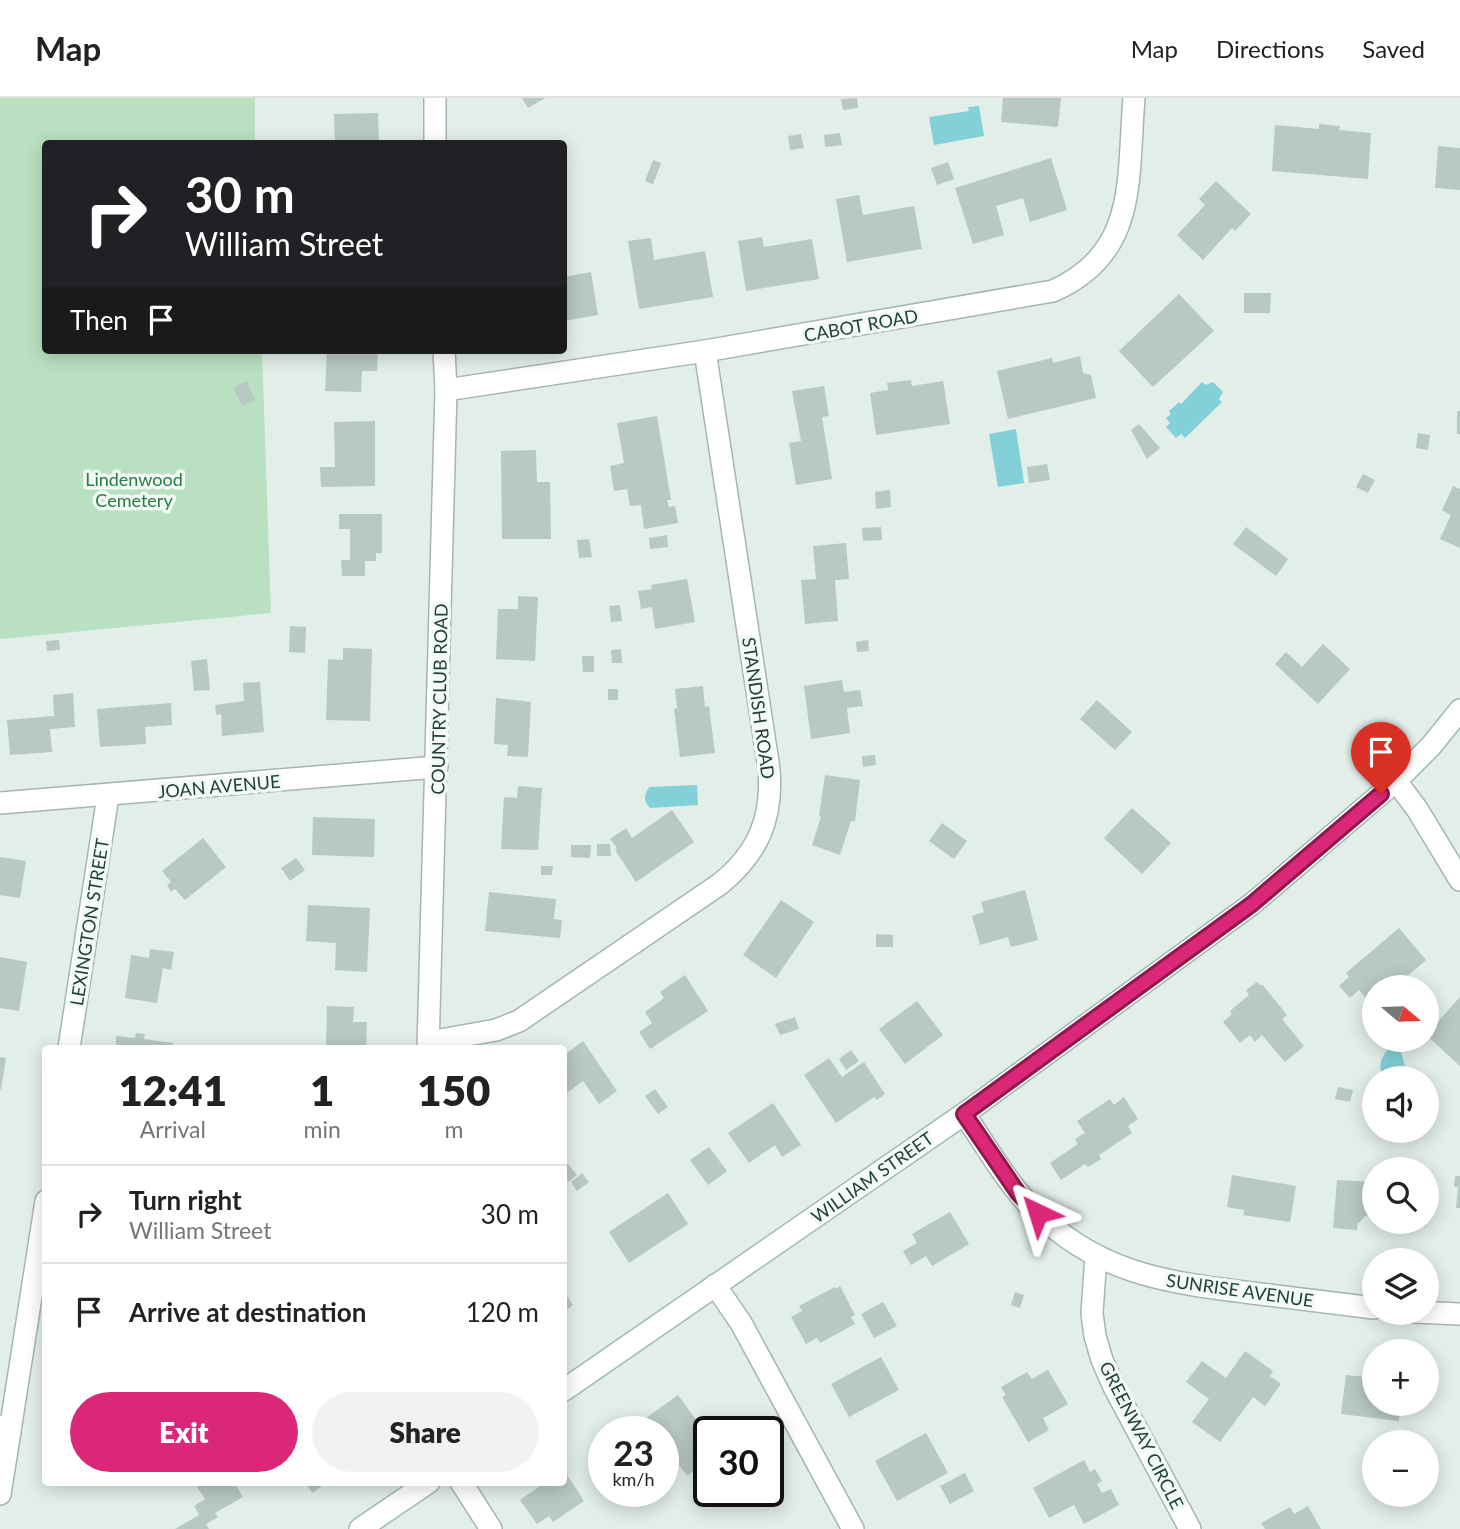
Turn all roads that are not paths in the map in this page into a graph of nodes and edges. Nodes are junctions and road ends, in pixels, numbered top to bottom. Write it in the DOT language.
graph roads {
  1 [pos="435,98"];
  2 [pos="1133,98"];
  3 [pos="435,140"];
  4 [pos="705,351"];
  5 [pos="444,354"];
  6 [pos="446,390"];
  7 [pos="1460,709"];
  8 [pos="437,767"];
  9 [pos="1396,781"];
  10 [pos="108,796"];
  11 [pos="0,803"];
  12 [pos="1460,880"];
  13 [pos="69,1045"];
  14 [pos="429,1045"];
  15 [pos="964,1114"];
  16 [pos="42,1223"];
  17 [pos="1096,1256"];
  18 [pos="715,1285"];
  19 [pos="1362,1307"];
  20 [pos="1439,1313"];
  21 [pos="1460,1314"];
  22 [pos="567,1388"];
  23 [pos="5,1428"];
  24 [pos="423,1486"];
  25 [pos="464,1486"];
  26 [pos="0,1494"];
  27 [pos="360,1529"];
  28 [pos="491,1529"];
  29 [pos="853,1529"];
  30 [pos="1190,1529"];
  1 -- 3 [label="street"];
  2 -- 4 [label="street, CABOT ROAD"];
  4 -- 6 [label="street, CABOT ROAD"];
  4 -- 14 [label="street, STANDISH ROAD"];
  5 -- 6 [label="street, COUNTRY CLUB ROAD"];
  6 -- 8 [label="street, COUNTRY CLUB ROAD"];
  7 -- 9 [label="street, WILLIAM STREET"];
  8 -- 10 [label="street, JOAN AVENUE"];
  8 -- 14 [label="street, COUNTRY CLUB ROAD"];
  9 -- 12 [label="street"];
  9 -- 15 [label="street, WILLIAM STREET"];
  10 -- 11 [label="street, JOAN AVENUE"];
  10 -- 13 [label="street, LEXINGTON STREET"];
  15 -- 17 [label="street, SUNRISE AVENUE"];
  15 -- 18 [label="street, WILLIAM STREET"];
  16 -- 23 [label="street"];
  17 -- 19 [label="street, SUNRISE AVENUE"];
  17 -- 30 [label="street, GREENWAY CIRCLE"];
  18 -- 22 [label="street, WILLIAM STREET"];
  18 -- 29 [label="street"];
  20 -- 21 [label="street"];
  23 -- 26 [label="street"];
  24 -- 27 [label="street"];
  25 -- 28 [label="street"];
}
